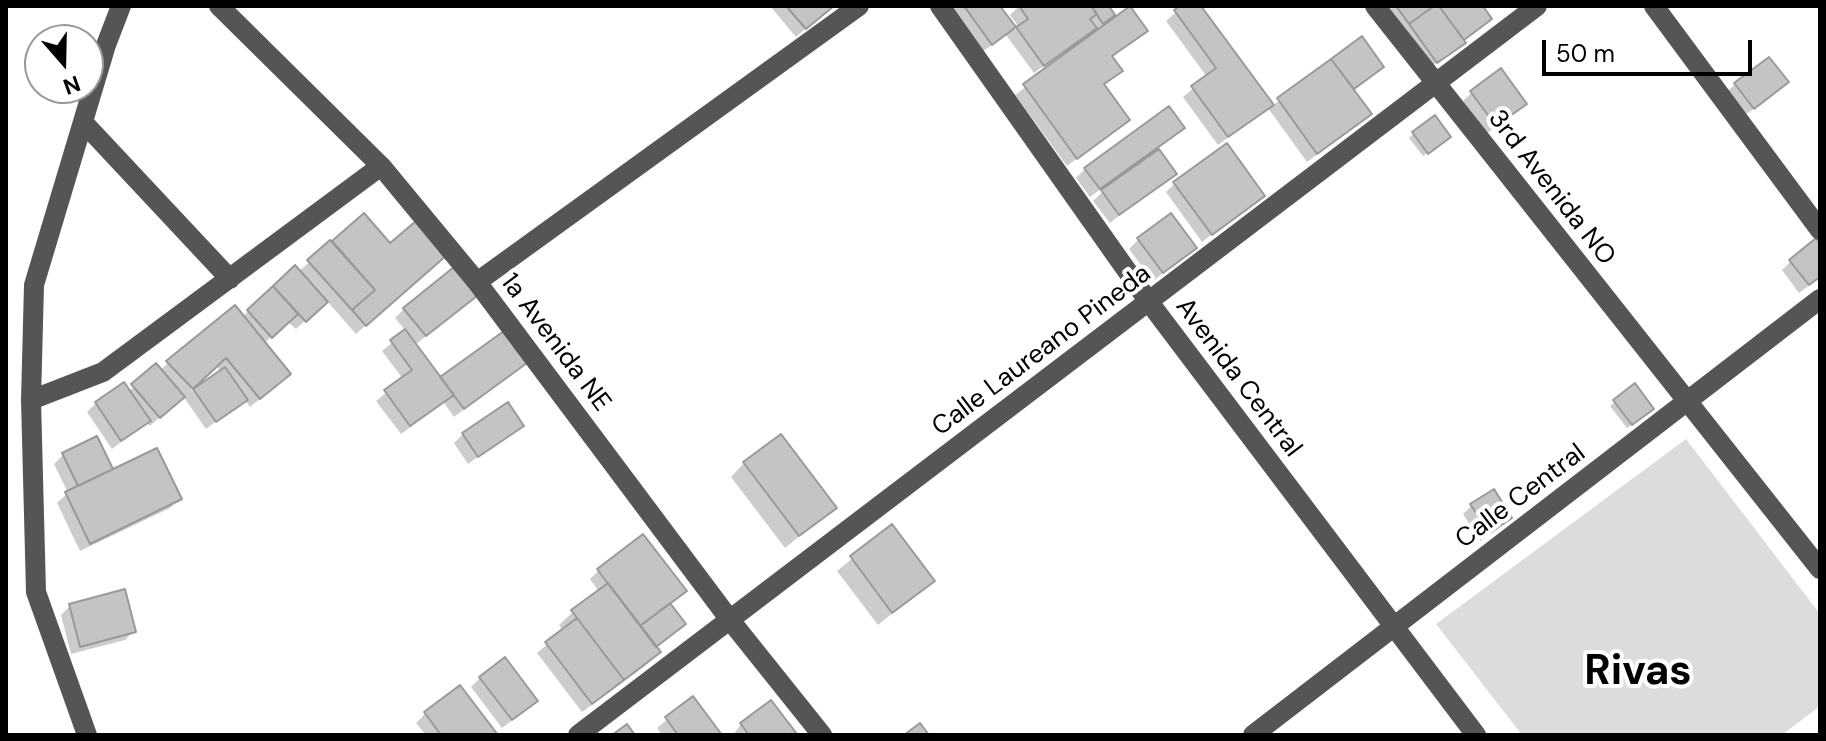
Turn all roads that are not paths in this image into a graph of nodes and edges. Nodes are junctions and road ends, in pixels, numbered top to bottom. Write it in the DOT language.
graph roads {
  1 [pos="121,6"];
  2 [pos="219,6"];
  3 [pos="859,6"];
  4 [pos="940,6"];
  5 [pos="1375,6"];
  6 [pos="1537,6"];
  7 [pos="1654,6"];
  8 [pos="1435,83"];
  9 [pos="83,122"];
  10 [pos="381,166"];
  11 [pos="1820,230"];
  12 [pos="230,279"];
  13 [pos="477,282"];
  14 [pos="1820,299"];
  15 [pos="1149,302"];
  16 [pos="31,400"];
  17 [pos="1687,402"];
  18 [pos="1820,569"];
  19 [pos="730,620"];
  20 [pos="1392,628"];
  21 [pos="87,735"];
  22 [pos="578,735"];
  23 [pos="822,735"];
  24 [pos="1253,735"];
  25 [pos="1476,735"];
  1 -- 9 [label="street"];
  2 -- 10 [label="street, 1a Avenida NE"];
  3 -- 13 [label="street"];
  4 -- 15 [label="street, Avenida Central"];
  5 -- 8 [label="street, 3rd Avenida NO"];
  6 -- 8 [label="street, Calle Laureano Pineda"];
  7 -- 11 [label="street"];
  8 -- 15 [label="street, Calle Laureano Pineda"];
  8 -- 17 [label="street, 3rd Avenida NO"];
  9 -- 12 [label="street"];
  9 -- 16 [label="street"];
  10 -- 12 [label="street"];
  10 -- 13 [label="street, 1a Avenida NE"];
  12 -- 16 [label="street"];
  13 -- 19 [label="street, 1a Avenida NE"];
  14 -- 17 [label="street, Calle Central"];
  15 -- 19 [label="street, Calle Laureano Pineda"];
  15 -- 20 [label="street, Avenida Central"];
  16 -- 21 [label="street"];
  17 -- 18 [label="street, 3rd Avenida NO"];
  17 -- 20 [label="street, Calle Central"];
  19 -- 22 [label="street, Calle Laureano Pineda"];
  19 -- 23 [label="street, 1a Avenida NE"];
  20 -- 24 [label="street, Calle Central"];
  20 -- 25 [label="street, Avenida Central"];
}
